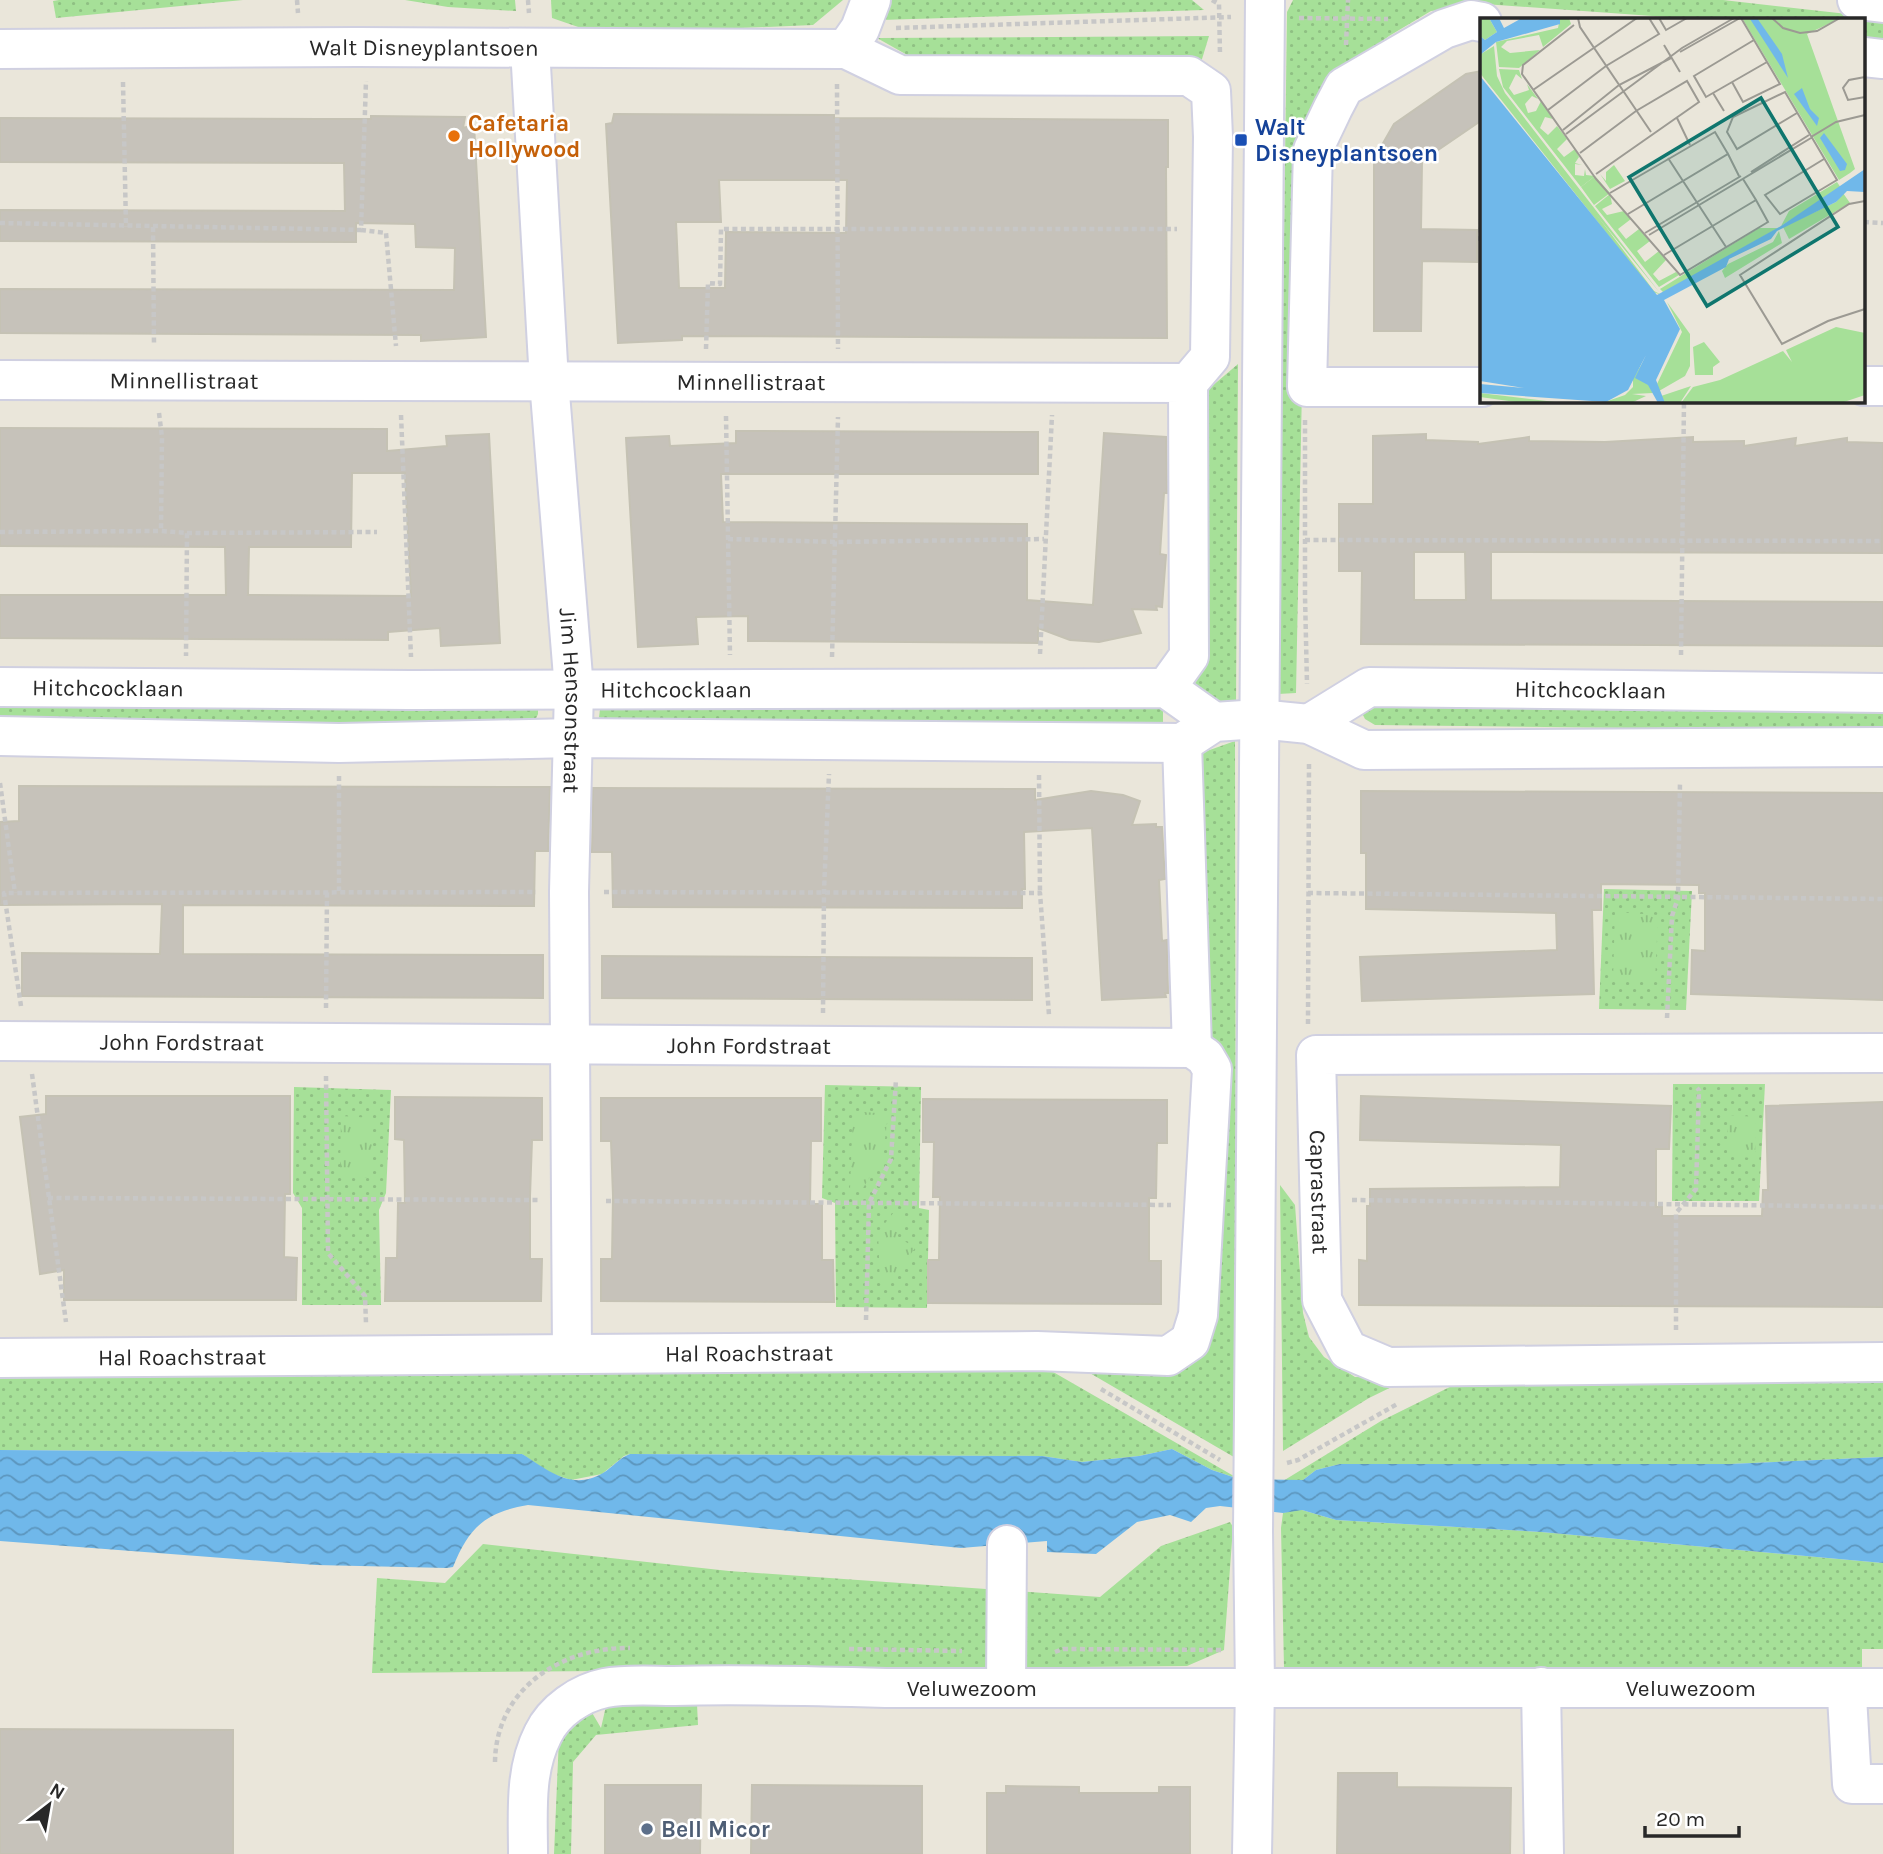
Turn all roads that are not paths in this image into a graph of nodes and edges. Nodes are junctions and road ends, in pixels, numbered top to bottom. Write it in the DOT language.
graph roads {
  1 [pos="1857,0"];
  2 [pos="1883,3"];
  3 [pos="1265,9"];
  4 [pos="1480,22"];
  5 [pos="859,26"];
  6 [pos="530,48"];
  7 [pos="0,49"];
  8 [pos="0,380"];
  9 [pos="549,381"];
  10 [pos="1188,383"];
  11 [pos="1480,387"];
  12 [pos="0,687"];
  13 [pos="1166,688"];
  14 [pos="574,689"];
  15 [pos="1883,693"];
  16 [pos="1259,719"];
  17 [pos="1214,722"];
  18 [pos="1309,724"];
  19 [pos="0,736"];
  20 [pos="573,738"];
  21 [pos="1182,743"];
  22 [pos="1883,747"];
  23 [pos="14,1041"];
  24 [pos="569,1044"];
  25 [pos="1192,1048"];
  26 [pos="1883,1053"];
  27 [pos="572,1354"];
  28 [pos="0,1358"];
  29 [pos="1883,1362"];
  30 [pos="1007,1545"];
  31 [pos="1255,1686"];
  32 [pos="1006,1687"];
  33 [pos="1541,1687"];
  34 [pos="1857,1691"];
  35 [pos="1883,1784"];
  36 [pos="528,1854"];
  37 [pos="1252,1854"];
  38 [pos="1545,1854"];
  1 -- 2 [label="street"];
  3 -- 16 [label="street"];
  4 -- 11 [label="street"];
  5 -- 6 [label="street, Walt Disneyplantsoen"];
  5 -- 10 [label="street, Walt Disneyplantsoen"];
  6 -- 7 [label="street, Walt Disneyplantsoen"];
  6 -- 9 [label="street, Jim Hensonstraat"];
  8 -- 9 [label="street, Minnellistraat"];
  9 -- 10 [label="street, Minnellistraat"];
  9 -- 14 [label="street, Jim Hensonstraat"];
  10 -- 13 [label="street"];
  12 -- 14 [label="street, Hitchcocklaan"];
  13 -- 14 [label="street, Hitchcocklaan"];
  13 -- 17 [label="street"];
  14 -- 20 [label="street, Jim Hensonstraat"];
  15 -- 18 [label="street, Hitchcocklaan"];
  16 -- 17 [label="street"];
  16 -- 18 [label="street"];
  16 -- 31 [label="street, bridge"];
  17 -- 21 [label="street"];
  18 -- 22 [label="street"];
  19 -- 20 [label="street"];
  20 -- 21 [label="street"];
  20 -- 24 [label="street, Jim Hensonstraat"];
  21 -- 25 [label="street"];
  23 -- 24 [label="street, John Fordstraat"];
  24 -- 25 [label="street, John Fordstraat"];
  24 -- 27 [label="street, Jim Hensonstraat"];
  25 -- 27 [label="street, Hal Roachstraat"];
  26 -- 29 [label="street, Caprastraat"];
  27 -- 28 [label="street, Hal Roachstraat"];
  30 -- 32 [label="street"];
  31 -- 32 [label="street, Veluwezoom"];
  31 -- 33 [label="street, Veluwezoom"];
  31 -- 37 [label="street"];
  32 -- 36 [label="street, Veluwezoom"];
  33 -- 34 [label="street, Veluwezoom"];
  33 -- 38 [label="street"];
  34 -- 35 [label="street"];
}
